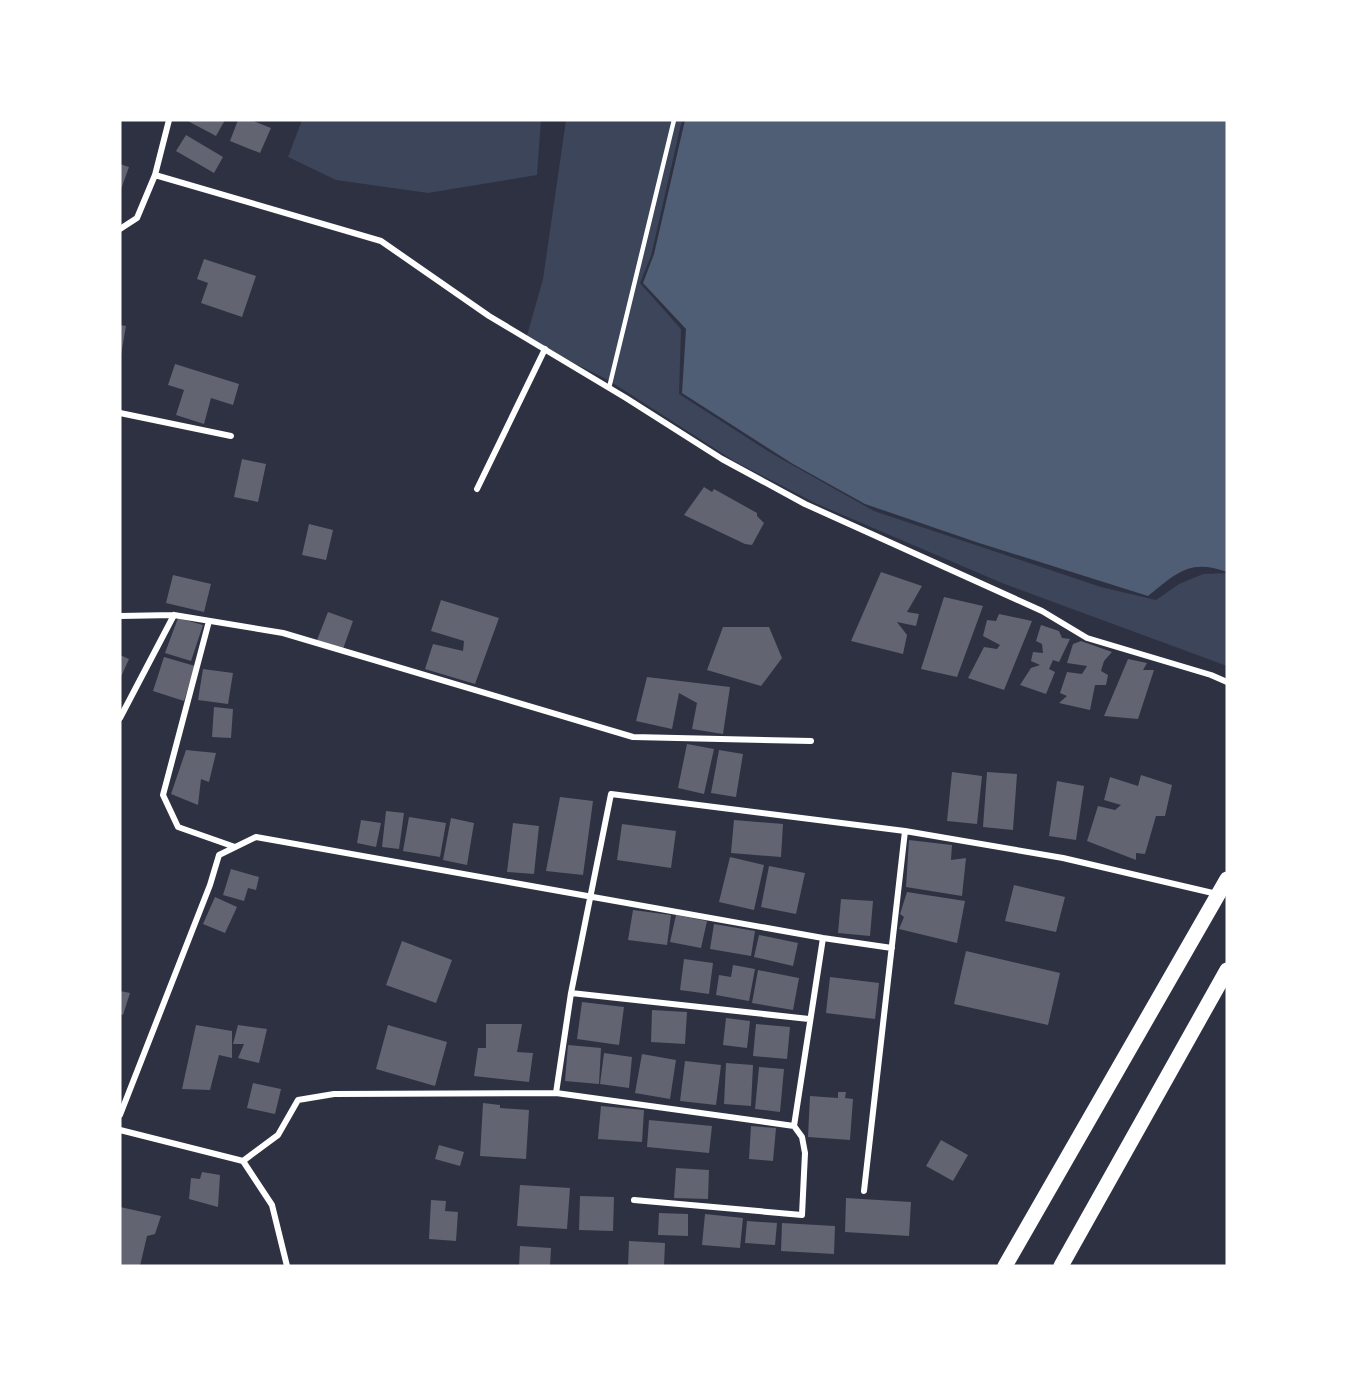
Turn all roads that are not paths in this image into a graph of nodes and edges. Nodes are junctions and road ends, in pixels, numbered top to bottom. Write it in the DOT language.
graph roads {
  1 [pos="169,120"];
  2 [pos="674,120"];
  3 [pos="155,175"];
  4 [pos="120,229"];
  5 [pos="545,349"];
  6 [pos="609,388"];
  7 [pos="120,413"];
  8 [pos="231,436"];
  9 [pos="477,489"];
  10 [pos="174,615"];
  11 [pos="120,616"];
  12 [pos="209,621"];
  13 [pos="1227,682"];
  14 [pos="120,718"];
  15 [pos="811,741"];
  16 [pos="905,831"];
  17 [pos="236,847"];
  18 [pos="1227,879"];
  19 [pos="1218,894"];
  20 [pos="590,896"];
  21 [pos="823,938"];
  22 [pos="892,948"];
  23 [pos="1227,970"];
  24 [pos="571,993"];
  25 [pos="809,1019"];
  26 [pos="556,1093"];
  27 [pos="120,1115"];
  28 [pos="794,1126"];
  29 [pos="120,1130"];
  30 [pos="243,1161"];
  31 [pos="864,1191"];
  32 [pos="634,1200"];
  33 [pos="286,1266"];
  34 [pos="1005,1266"];
  35 [pos="1061,1266"];
  1 -- 3 [label="street"];
  2 -- 6 [label="lane"];
  3 -- 4 [label="street"];
  3 -- 5 [label="street"];
  5 -- 6 [label="street"];
  5 -- 9 [label="street"];
  6 -- 13 [label="street"];
  7 -- 8 [label="street"];
  10 -- 11 [label="street"];
  10 -- 12 [label="street"];
  10 -- 14 [label="street"];
  12 -- 15 [label="street"];
  12 -- 17 [label="street"];
  16 -- 19 [label="street"];
  16 -- 20 [label="street"];
  16 -- 22 [label="street"];
  17 -- 20 [label="street"];
  17 -- 27 [label="street"];
  18 -- 19 [label="main road"];
  19 -- 34 [label="main road"];
  20 -- 21 [label="street"];
  20 -- 24 [label="street"];
  21 -- 22 [label="street"];
  21 -- 25 [label="street"];
  22 -- 31 [label="street"];
  23 -- 35 [label="main road"];
  24 -- 25 [label="street"];
  24 -- 26 [label="street"];
  25 -- 28 [label="street"];
  26 -- 28 [label="street"];
  26 -- 30 [label="street"];
  28 -- 32 [label="street"];
  29 -- 30 [label="street"];
  30 -- 33 [label="street"];
}
